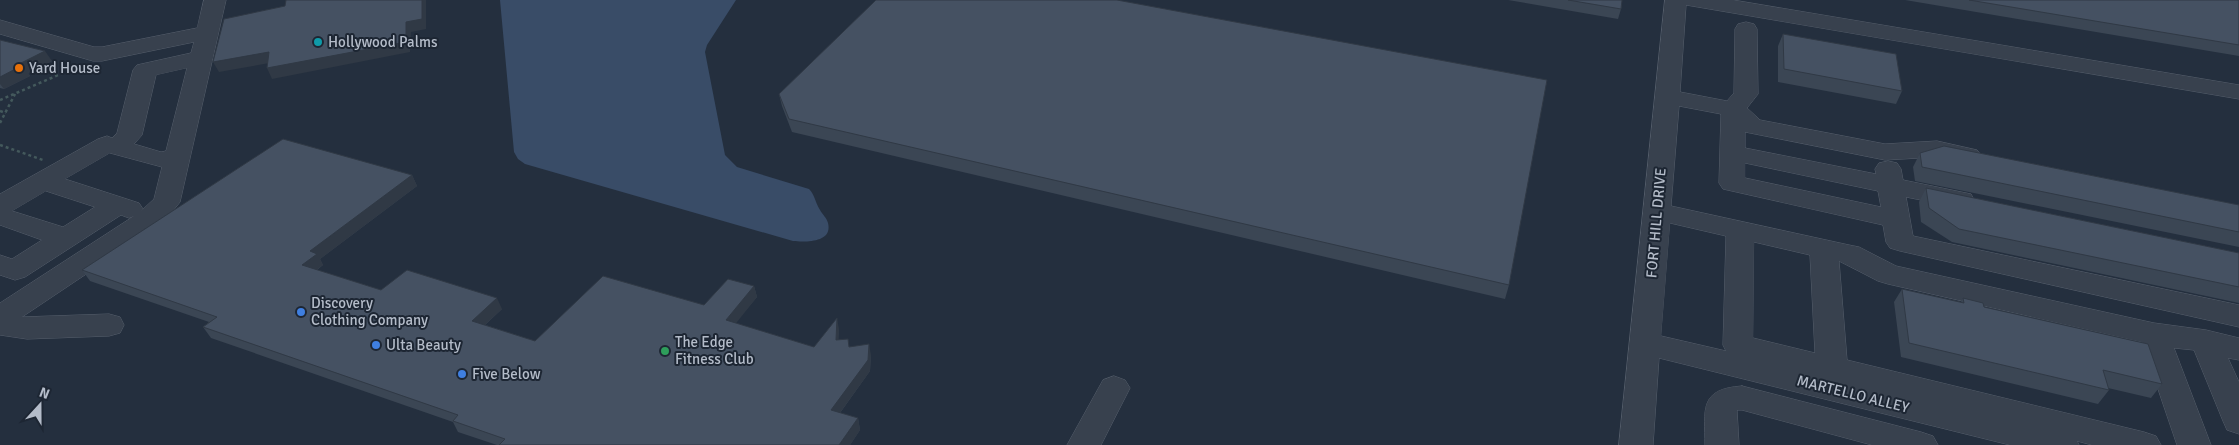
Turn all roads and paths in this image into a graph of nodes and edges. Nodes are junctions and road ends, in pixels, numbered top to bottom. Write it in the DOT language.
graph roads {
  1 [pos="215,0"];
  2 [pos="1676,0"];
  3 [pos="1694,0"];
  4 [pos="0,27"];
  5 [pos="1746,29"];
  6 [pos="203,46"];
  7 [pos="90,68"];
  8 [pos="2239,92"];
  9 [pos="15,94"];
  10 [pos="1668,97"];
  11 [pos="0,100"];
  12 [pos="1733,110"];
  13 [pos="0,111"];
  14 [pos="6,113"];
  15 [pos="0,123"];
  16 [pos="0,145"];
  17 [pos="117,147"];
  18 [pos="1732,152"];
  19 [pos="1885,152"];
  20 [pos="178,157"];
  21 [pos="1996,161"];
  22 [pos="45,171"];
  23 [pos="1891,186"];
  24 [pos="118,205"];
  25 [pos="0,206"];
  26 [pos="1987,206"];
  27 [pos="159,212"];
  28 [pos="1657,212"];
  29 [pos="0,216"];
  30 [pos="1896,219"];
  31 [pos="1740,230"];
  32 [pos="66,238"];
  33 [pos="1824,249"];
  34 [pos="0,265"];
  35 [pos="2239,316"];
  36 [pos="0,317"];
  37 [pos="0,324"];
  38 [pos="109,325"];
  39 [pos="2154,334"];
  40 [pos="2206,342"];
  41 [pos="1645,343"];
  42 [pos="2239,350"];
  43 [pos="1832,368"];
  44 [pos="1114,388"];
  45 [pos="2239,421"];
  46 [pos="1084,445"];
  47 [pos="1636,445"];
  48 [pos="1722,445"];
  49 [pos="1921,445"];
  50 [pos="2062,445"];
  51 [pos="2144,445"];
  52 [pos="2194,445"];
  1 -- 6 [label="street"];
  2 -- 10 [label="street, FORT HILL DRIVE"];
  3 -- 8 [label="street"];
  4 -- 6 [label="street"];
  5 -- 12 [label="street"];
  6 -- 17 [label="street"];
  6 -- 20 [label="street"];
  7 -- 9 [label="path"];
  9 -- 11 [label="path"];
  9 -- 14 [label="path"];
  10 -- 12 [label="street"];
  10 -- 28 [label="street, FORT HILL DRIVE"];
  12 -- 18 [label="street"];
  12 -- 19 [label="street"];
  13 -- 14 [label="path"];
  14 -- 15 [label="path"];
  16 -- 22 [label="path"];
  17 -- 20 [label="street"];
  17 -- 22 [label="street"];
  18 -- 23 [label="street"];
  18 -- 30 [label="street"];
  19 -- 21 [label="street"];
  19 -- 23 [label="street"];
  20 -- 27 [label="street"];
  22 -- 24 [label="street"];
  22 -- 25 [label="street"];
  23 -- 26 [label="street"];
  23 -- 30 [label="street"];
  24 -- 27 [label="street"];
  24 -- 32 [label="street"];
  27 -- 36 [label="street"];
  28 -- 31 [label="street"];
  28 -- 41 [label="street, FORT HILL DRIVE"];
  29 -- 32 [label="street"];
  30 -- 35 [label="street"];
  31 -- 33 [label="street"];
  31 -- 43 [label="street"];
  32 -- 34 [label="street"];
  33 -- 39 [label="street"];
  33 -- 43 [label="street"];
  37 -- 38 [label="street"];
  39 -- 40 [label="street"];
  39 -- 52 [label="street"];
  40 -- 42 [label="street"];
  40 -- 45 [label="street"];
  41 -- 47 [label="street, FORT HILL DRIVE"];
  41 -- 50 [label="street, MARTELLO ALLEY"];
  43 -- 51 [label="street"];
  44 -- 46 [label="street"];
  48 -- 49 [label="street"];
}
